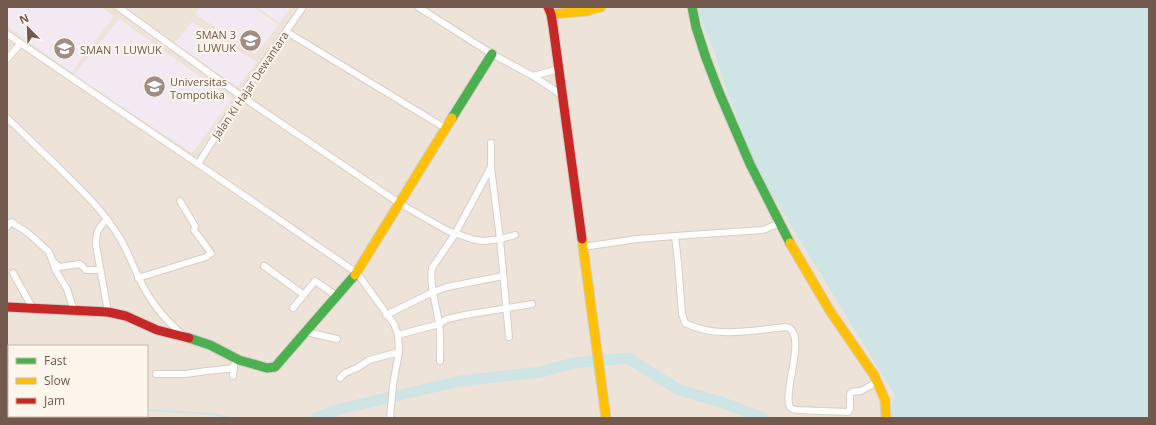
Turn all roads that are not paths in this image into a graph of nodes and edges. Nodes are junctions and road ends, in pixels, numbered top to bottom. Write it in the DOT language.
graph roads {
  1 [pos="118,7"];
  2 [pos="303,7"];
  3 [pos="418,7"];
  4 [pos="601,7"];
  5 [pos="692,7"];
  6 [pos="550,10"];
  7 [pos="286,32"];
  8 [pos="7,34"];
  9 [pos="20,44"];
  10 [pos="492,54"];
  11 [pos="7,59"];
  12 [pos="559,70"];
  13 [pos="533,76"];
  14 [pos="562,95"];
  15 [pos="241,96"];
  16 [pos="7,118"];
  17 [pos="445,128"];
  18 [pos="491,143"];
  19 [pos="198,164"];
  20 [pos="491,167"];
  21 [pos="180,200"];
  22 [pos="399,203"];
  23 [pos="107,219"];
  24 [pos="780,223"];
  25 [pos="7,226"];
  26 [pos="455,234"];
  27 [pos="515,235"];
  28 [pos="675,236"];
  29 [pos="500,239"];
  30 [pos="583,247"];
  31 [pos="52,260"];
  32 [pos="264,266"];
  33 [pos="100,270"];
  34 [pos="14,273"];
  35 [pos="357,273"];
  36 [pos="503,276"];
  37 [pos="138,278"];
  38 [pos="433,292"];
  39 [pos="304,295"];
  40 [pos="337,296"];
  41 [pos="532,304"];
  42 [pos="7,307"];
  43 [pos="293,308"];
  44 [pos="506,308"];
  45 [pos="33,309"];
  46 [pos="74,311"];
  47 [pos="108,312"];
  48 [pos="386,314"];
  49 [pos="439,324"];
  50 [pos="306,332"];
  51 [pos="398,335"];
  52 [pos="184,337"];
  53 [pos="509,337"];
  54 [pos="337,339"];
  55 [pos="399,352"];
  56 [pos="235,358"];
  57 [pos="440,361"];
  58 [pos="234,368"];
  59 [pos="156,374"];
  60 [pos="233,376"];
  61 [pos="340,378"];
  62 [pos="877,382"];
  63 [pos="390,418"];
  64 [pos="606,418"];
  65 [pos="886,418"];
  1 -- 15 [label="street"];
  2 -- 7 [label="street, Jalan Ki Hajar Dewantara"];
  3 -- 10 [label="street"];
  4 -- 6 [label="main road"];
  5 -- 24 [label="main road"];
  6 -- 12 [label="main road"];
  7 -- 15 [label="street, Jalan Ki Hajar Dewantara"];
  7 -- 17 [label="street"];
  8 -- 9 [label="street"];
  9 -- 11 [label="street"];
  9 -- 19 [label="street"];
  10 -- 13 [label="street"];
  10 -- 17 [label="main road"];
  12 -- 13 [label="street"];
  12 -- 14 [label="main road"];
  13 -- 14 [label="street"];
  14 -- 30 [label="main road"];
  15 -- 19 [label="street, Jalan Ki Hajar Dewantara"];
  15 -- 22 [label="street"];
  16 -- 23 [label="street"];
  17 -- 22 [label="main road"];
  18 -- 20 [label="street"];
  19 -- 35 [label="street"];
  20 -- 26 [label="street"];
  20 -- 29 [label="street"];
  21 -- 37 [label="street"];
  22 -- 26 [label="street"];
  22 -- 35 [label="main road"];
  23 -- 33 [label="street"];
  23 -- 37 [label="street"];
  24 -- 28 [label="street"];
  24 -- 62 [label="main road"];
  25 -- 31 [label="street"];
  26 -- 29 [label="street"];
  26 -- 38 [label="street"];
  27 -- 29 [label="street"];
  28 -- 30 [label="street"];
  28 -- 62 [label="street"];
  29 -- 36 [label="street"];
  30 -- 64 [label="main road"];
  31 -- 33 [label="street"];
  31 -- 46 [label="street"];
  32 -- 39 [label="street"];
  33 -- 47 [label="street"];
  34 -- 45 [label="street"];
  35 -- 40 [label="main road"];
  35 -- 48 [label="street"];
  36 -- 38 [label="street"];
  36 -- 44 [label="street"];
  37 -- 52 [label="street"];
  38 -- 48 [label="street"];
  38 -- 49 [label="street"];
  39 -- 40 [label="street"];
  39 -- 43 [label="street"];
  40 -- 50 [label="main road"];
  41 -- 44 [label="street"];
  42 -- 45 [label="main road"];
  44 -- 49 [label="street"];
  44 -- 53 [label="street"];
  45 -- 46 [label="main road"];
  46 -- 47 [label="main road"];
  47 -- 52 [label="main road"];
  48 -- 51 [label="street"];
  49 -- 51 [label="street"];
  49 -- 57 [label="street"];
  50 -- 54 [label="street"];
  50 -- 56 [label="main road"];
  51 -- 55 [label="street"];
  52 -- 56 [label="main road"];
  55 -- 61 [label="street"];
  55 -- 63 [label="street"];
  56 -- 58 [label="street"];
  58 -- 59 [label="street"];
  58 -- 60 [label="street"];
  62 -- 65 [label="main road"];
}
